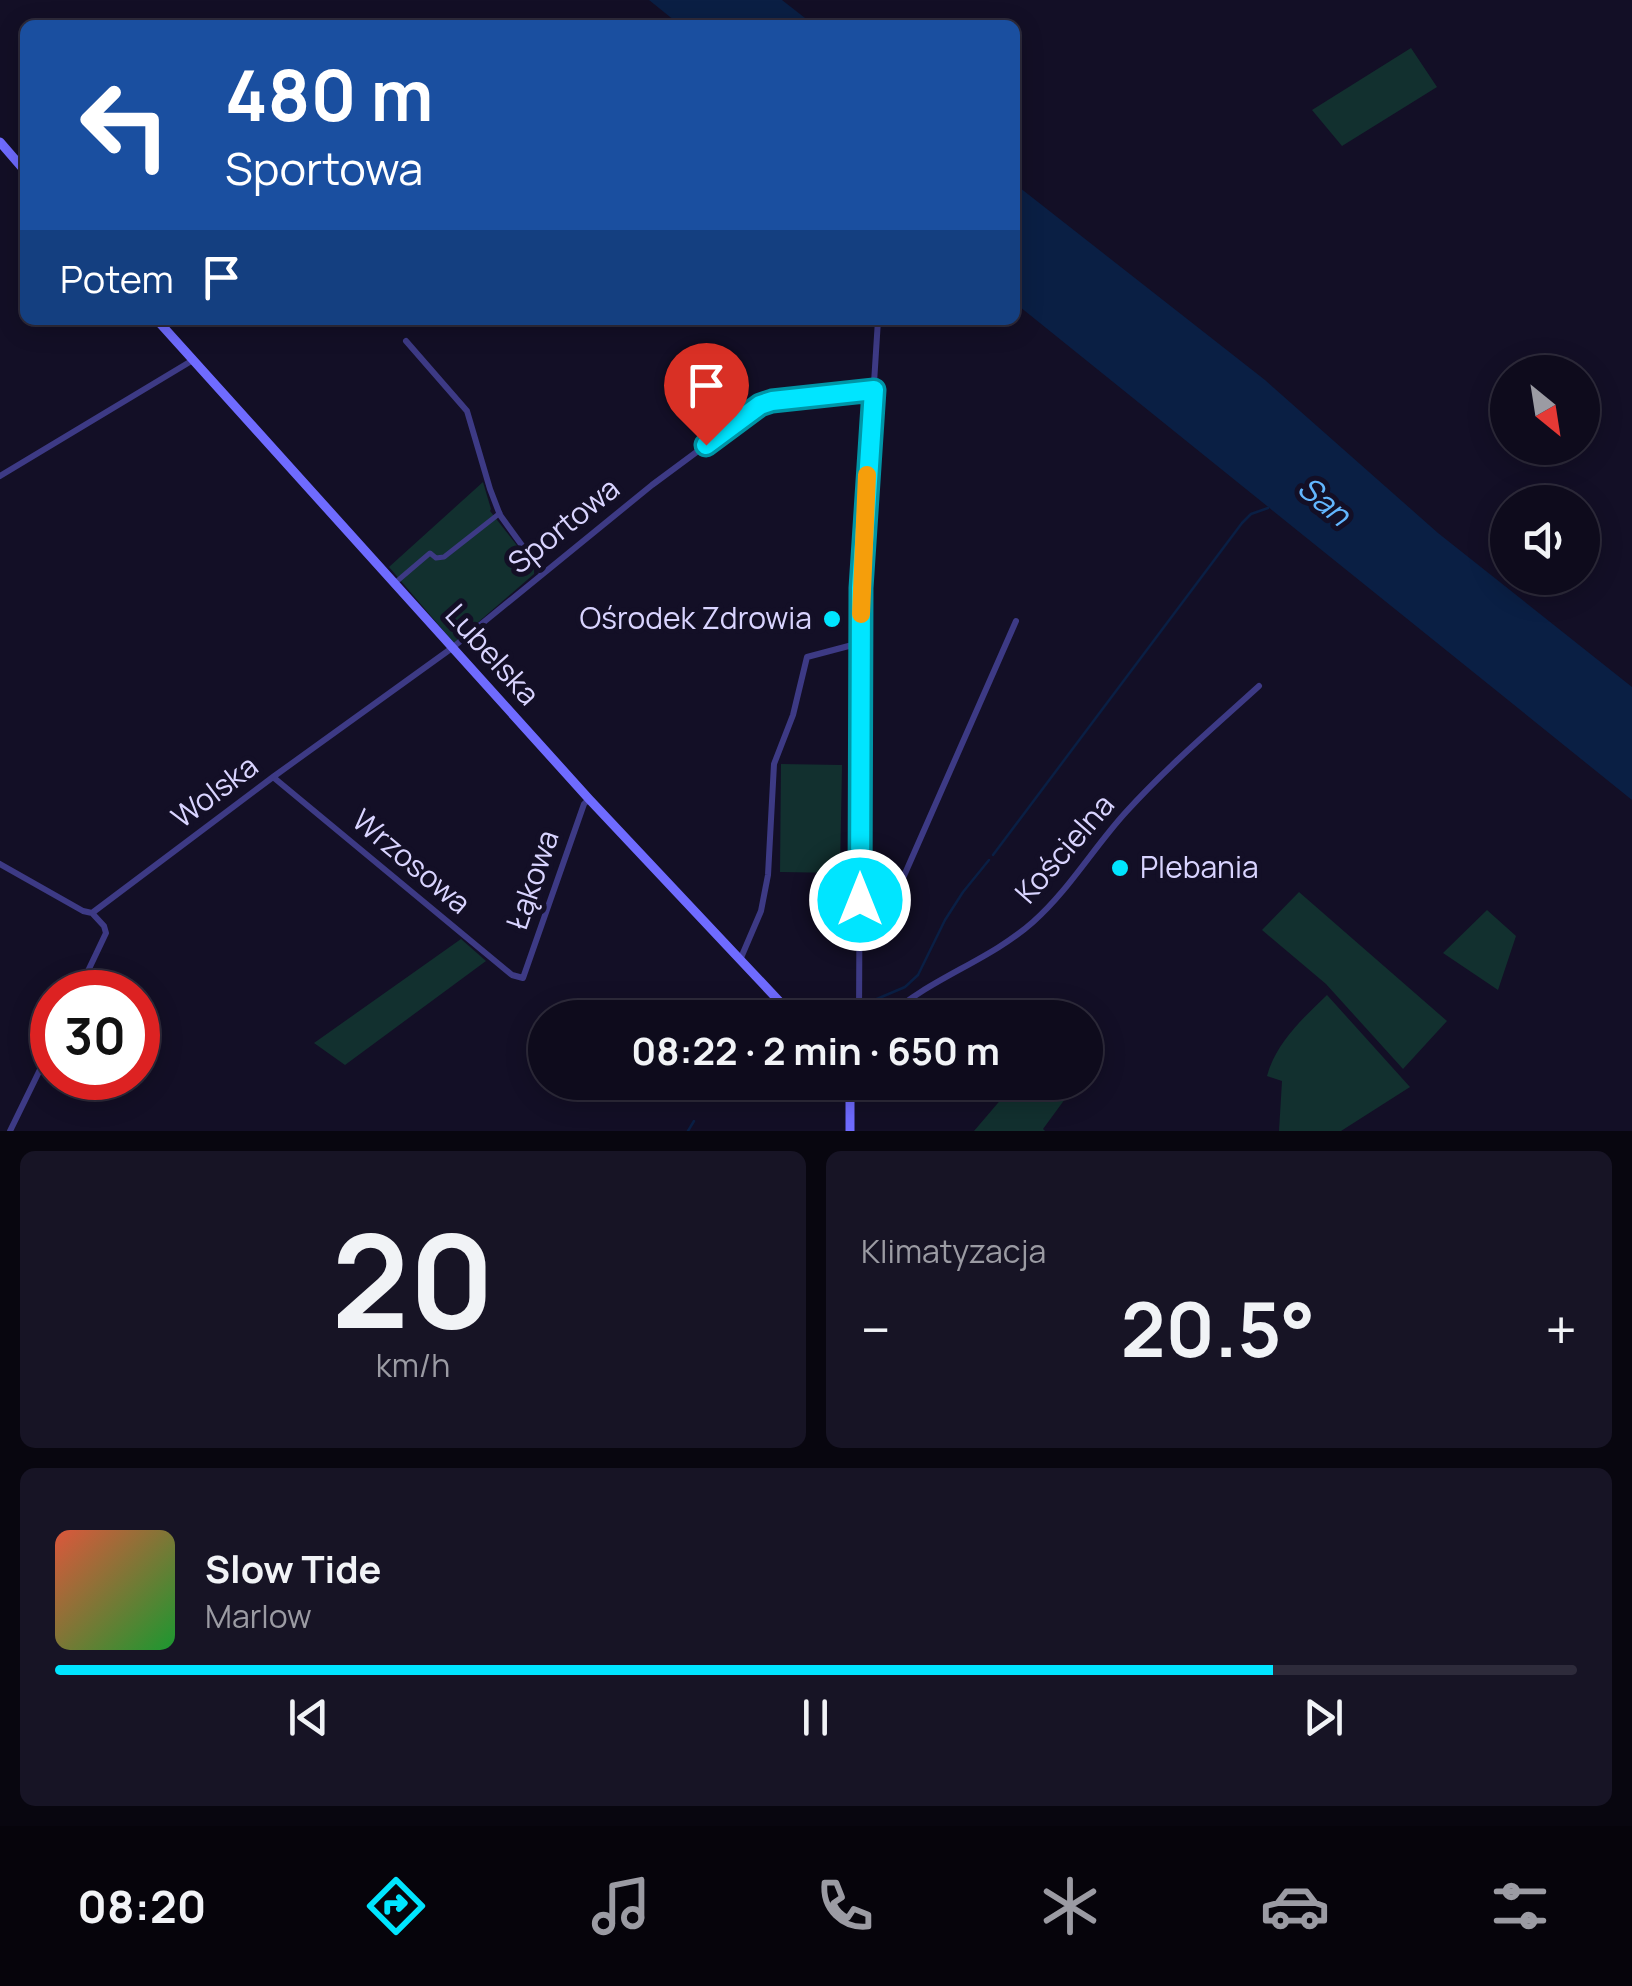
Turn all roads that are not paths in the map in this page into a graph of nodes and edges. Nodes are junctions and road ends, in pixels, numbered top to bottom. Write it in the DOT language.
graph roads {
  1 [pos="0,142"];
  2 [pos="20,165"];
  3 [pos="162,325"];
  4 [pos="878,325"];
  5 [pos="406,340"];
  6 [pos="193,360"];
  7 [pos="874,390"];
  8 [pos="0,476"];
  9 [pos="500,513"];
  10 [pos="542,573"];
  11 [pos="394,584"];
  12 [pos="1016,621"];
  13 [pos="860,644"];
  14 [pos="452,648"];
  15 [pos="1259,686"];
  16 [pos="272,777"];
  17 [pos="589,799"];
  18 [pos="0,864"];
  19 [pos="860,900"];
  20 [pos="92,913"];
  21 [pos="740,960"];
  22 [pos="88,970"];
  23 [pos="523,978"];
  24 [pos="778,1000"];
  25 [pos="859,1000"];
  26 [pos="910,1000"];
  27 [pos="30,1093"];
  28 [pos="850,1100"];
  29 [pos="10,1131"];
  30 [pos="850,1131"];
  1 -- 2 [label="main road"];
  3 -- 6 [label="main road, Lubelska"];
  4 -- 7 [label="street"];
  5 -- 9 [label="street"];
  6 -- 8 [label="street"];
  6 -- 11 [label="main road, Lubelska"];
  7 -- 10 [label="street, Sportowa"];
  7 -- 13 [label="street"];
  9 -- 10 [label="street"];
  9 -- 11 [label="street"];
  10 -- 14 [label="street, Sportowa"];
  11 -- 14 [label="main road, Lubelska"];
  12 -- 19 [label="street"];
  13 -- 19 [label="street"];
  13 -- 21 [label="street"];
  14 -- 16 [label="street, Wolska"];
  14 -- 17 [label="main road, Lubelska"];
  15 -- 26 [label="street, Kościelna"];
  16 -- 20 [label="street, Wolska"];
  16 -- 23 [label="street, Wrzosowa"];
  17 -- 21 [label="main road, Lubelska"];
  17 -- 23 [label="street, Łąkowa"];
  18 -- 20 [label="street"];
  19 -- 25 [label="street"];
  20 -- 22 [label="street"];
  21 -- 24 [label="main road, Lubelska"];
  27 -- 29 [label="street"];
  28 -- 30 [label="main road"];
}
